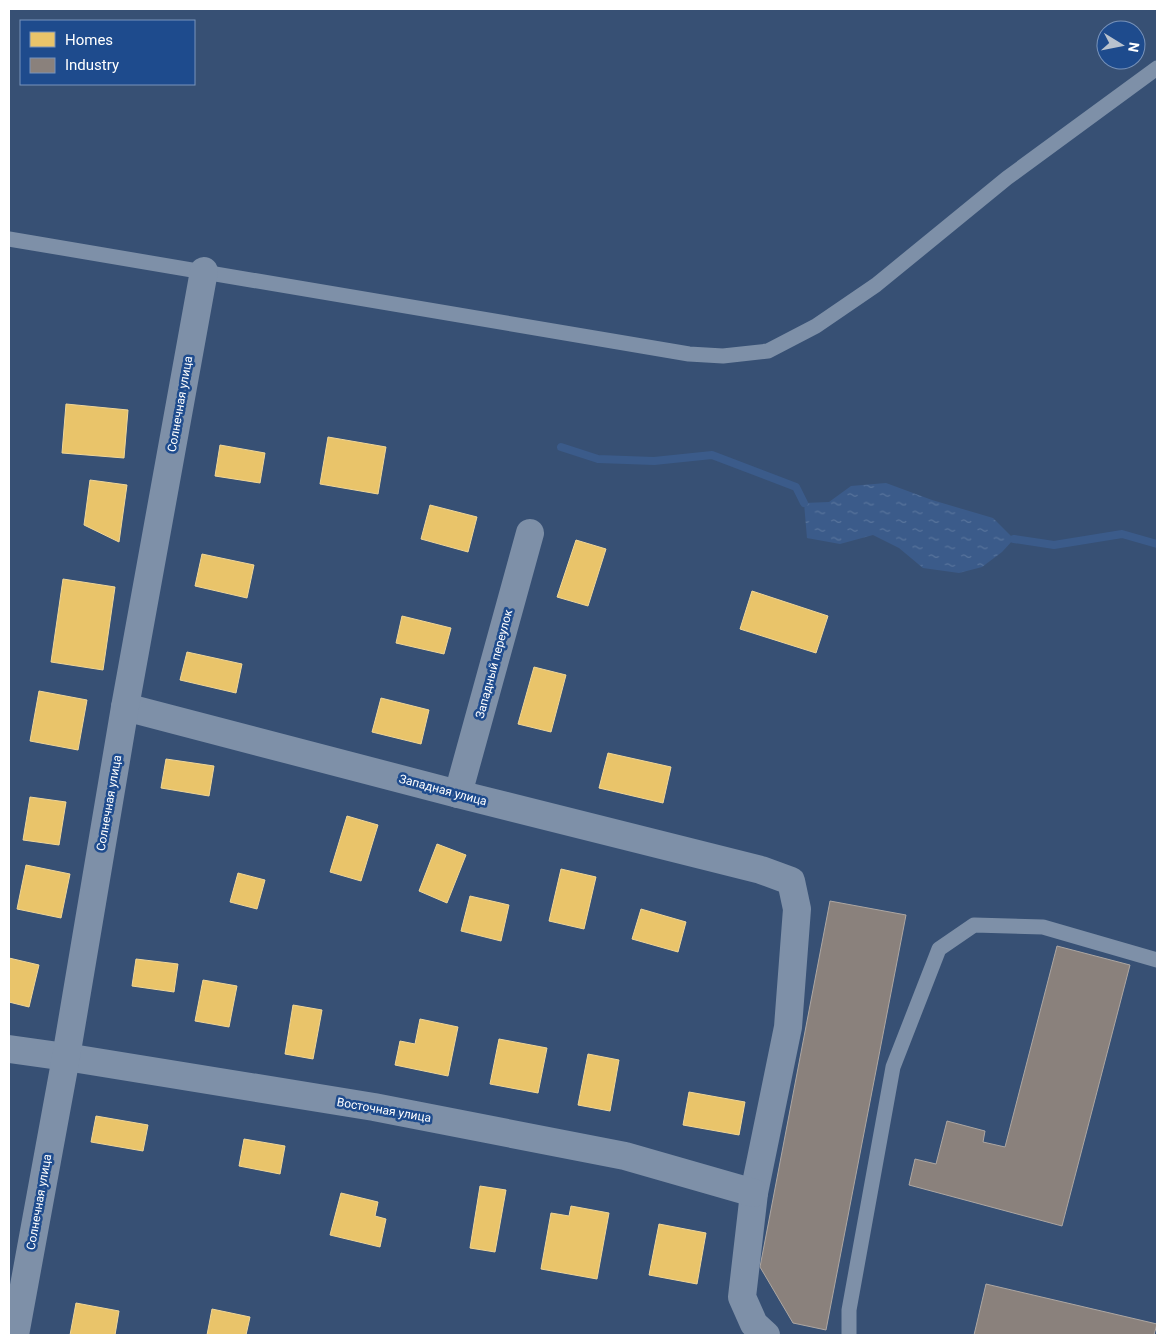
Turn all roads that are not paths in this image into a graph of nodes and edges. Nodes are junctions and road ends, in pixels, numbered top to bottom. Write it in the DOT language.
graph roads {
  1 [pos="1157,68"];
  2 [pos="9,239"];
  3 [pos="204,271"];
  4 [pos="530,533"];
  5 [pos="125,707"];
  6 [pos="458,794"];
  7 [pos="1157,960"];
  8 [pos="9,1049"];
  9 [pos="66,1056"];
  10 [pos="754,1193"];
  11 [pos="15,1335"];
  12 [pos="766,1335"];
  13 [pos="849,1335"];
  1 -- 3 [label="lane"];
  2 -- 3 [label="lane"];
  3 -- 5 [label="street, Солнечная улица"];
  4 -- 6 [label="street, Западный переулок"];
  5 -- 6 [label="street, Западная улица"];
  5 -- 9 [label="street, Солнечная улица"];
  6 -- 10 [label="street, Западная улица"];
  7 -- 13 [label="lane"];
  8 -- 9 [label="street, Восточная улица"];
  9 -- 10 [label="street, Восточная улица"];
  9 -- 11 [label="street, Солнечная улица"];
  10 -- 12 [label="street"];
}
